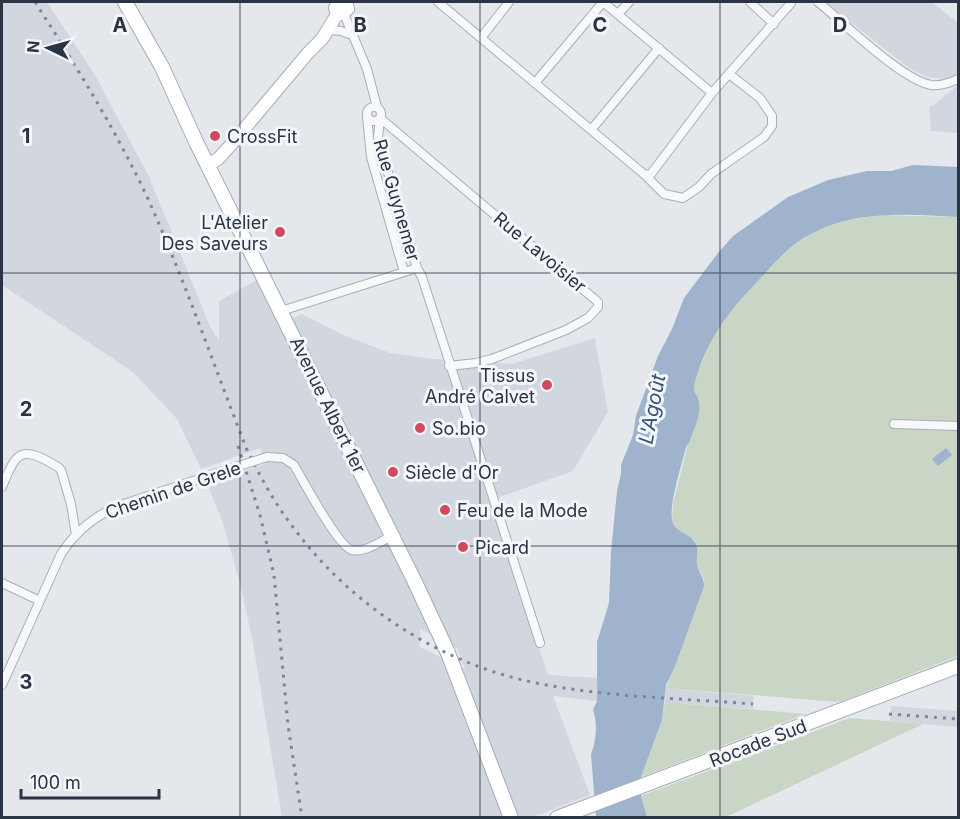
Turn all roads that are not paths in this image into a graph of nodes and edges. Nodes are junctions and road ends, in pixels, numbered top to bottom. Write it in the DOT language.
graph roads {
  1 [pos="125,2"];
  2 [pos="438,2"];
  3 [pos="509,2"];
  4 [pos="603,2"];
  5 [pos="629,2"];
  6 [pos="750,2"];
  7 [pos="818,2"];
  8 [pos="790,3"];
  9 [pos="344,6"];
  10 [pos="618,14"];
  11 [pos="774,24"];
  12 [pos="329,30"];
  13 [pos="352,35"];
  14 [pos="481,38"];
  15 [pos="659,48"];
  16 [pos="729,74"];
  17 [pos="958,79"];
  18 [pos="535,83"];
  19 [pos="712,93"];
  20 [pos="377,107"];
  21 [pos="367,117"];
  22 [pos="380,118"];
  23 [pos="591,130"];
  24 [pos="208,165"];
  25 [pos="645,176"];
  26 [pos="417,268"];
  27 [pos="405,272"];
  28 [pos="281,311"];
  29 [pos="449,366"];
  30 [pos="894,424"];
  31 [pos="958,426"];
  32 [pos="2,487"];
  33 [pos="76,535"];
  34 [pos="392,536"];
  35 [pos="2,583"];
  36 [pos="40,601"];
  37 [pos="540,643"];
  38 [pos="958,666"];
  39 [pos="2,685"];
  40 [pos="511,818"];
  41 [pos="557,818"];
  1 -- 24 [label="main road, Avenue Albert 1er"];
  2 -- 14 [label="street"];
  3 -- 14 [label="street"];
  4 -- 10 [label="street"];
  4 -- 18 [label="street"];
  5 -- 10 [label="street"];
  6 -- 11 [label="street"];
  7 -- 17 [label="street"];
  8 -- 11 [label="street"];
  9 -- 12 [label="main road"];
  9 -- 13 [label="street"];
  10 -- 15 [label="street"];
  11 -- 16 [label="street"];
  12 -- 13 [label="street"];
  12 -- 24 [label="main road"];
  13 -- 20 [label="street"];
  14 -- 18 [label="street"];
  15 -- 19 [label="street"];
  15 -- 23 [label="street"];
  16 -- 19 [label="street"];
  16 -- 25 [label="street"];
  18 -- 23 [label="street"];
  19 -- 25 [label="street"];
  20 -- 21 [label="street"];
  20 -- 22 [label="street"];
  21 -- 22 [label="street"];
  21 -- 27 [label="street, Rue Guynemer"];
  22 -- 26 [label="street, Rue Guynemer"];
  22 -- 29 [label="street, Rue Lavoisier"];
  23 -- 25 [label="street"];
  24 -- 28 [label="main road, Avenue Albert 1er"];
  26 -- 27 [label="street, Rue Guynemer"];
  26 -- 29 [label="street"];
  27 -- 28 [label="street, Rue Guynemer"];
  28 -- 34 [label="main road, Avenue Albert 1er"];
  29 -- 37 [label="street"];
  30 -- 31 [label="street"];
  32 -- 33 [label="street"];
  33 -- 34 [label="street, Chemin de Grele, bridge"];
  33 -- 36 [label="street, Chemin de Grele"];
  34 -- 40 [label="main road, Avenue Albert 1er"];
  35 -- 36 [label="street"];
  36 -- 39 [label="street, Chemin de Grele"];
  38 -- 41 [label="main road, Rocade Sud"];
}
